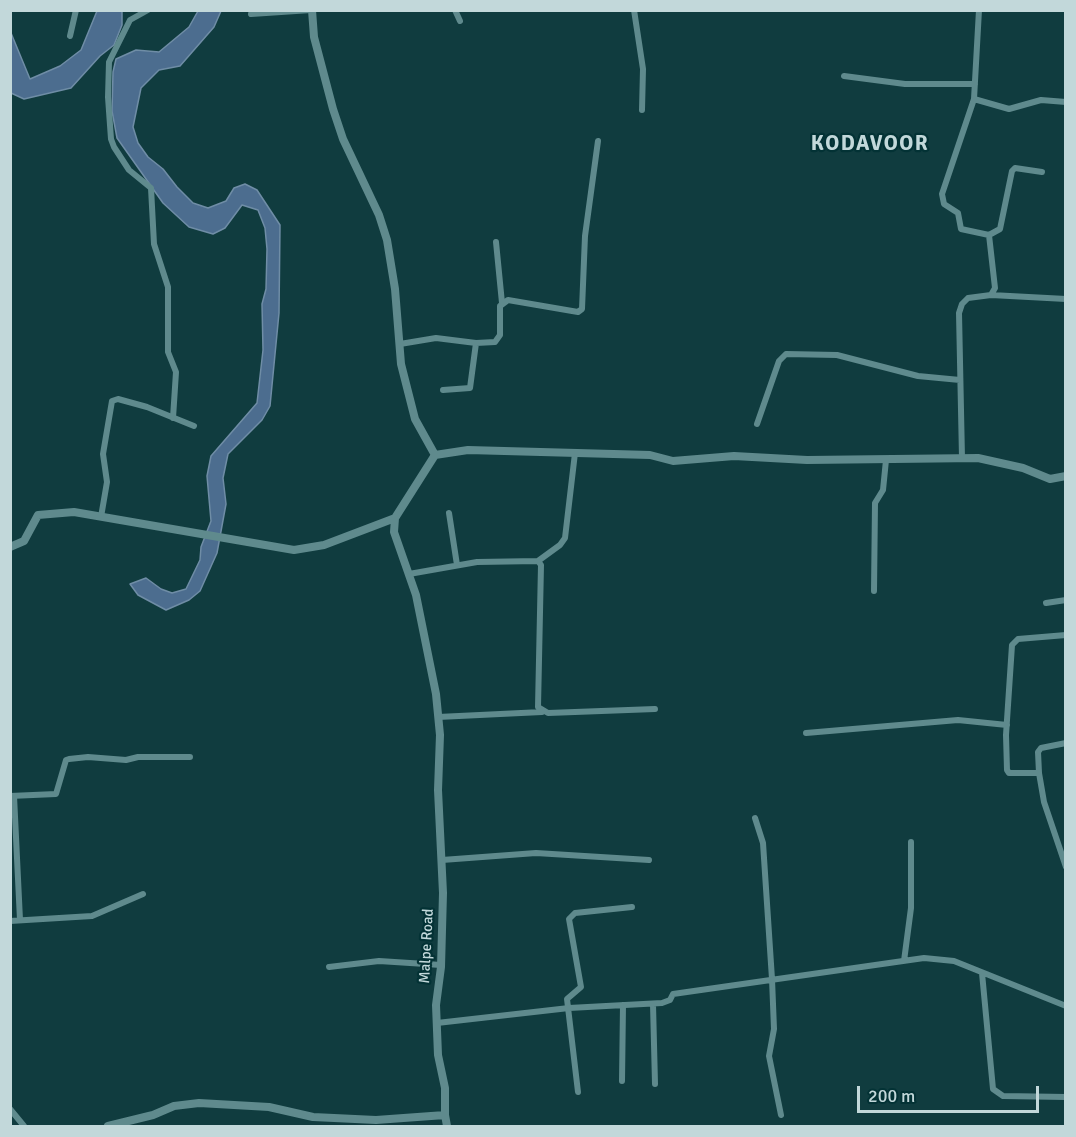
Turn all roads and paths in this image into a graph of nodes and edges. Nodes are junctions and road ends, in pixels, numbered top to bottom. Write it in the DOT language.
graph roads {
  1 [pos="76,10"];
  2 [pos="148,10"];
  3 [pos="311,10"];
  4 [pos="455,10"];
  5 [pos="634,10"];
  6 [pos="979,10"];
  7 [pos="251,14"];
  8 [pos="460,21"];
  9 [pos="70,36"];
  10 [pos="844,76"];
  11 [pos="975,84"];
  12 [pos="974,99"];
  13 [pos="1065,102"];
  14 [pos="642,110"];
  15 [pos="598,141"];
  16 [pos="1042,172"];
  17 [pos="989,235"];
  18 [pos="496,242"];
  19 [pos="991,295"];
  20 [pos="1065,299"];
  21 [pos="502,303"];
  22 [pos="476,343"];
  23 [pos="399,344"];
  24 [pos="960,380"];
  25 [pos="443,390"];
  26 [pos="173,418"];
  27 [pos="757,424"];
  28 [pos="194,426"];
  29 [pos="574,453"];
  30 [pos="435,455"];
  31 [pos="962,459"];
  32 [pos="886,460"];
  33 [pos="1065,476"];
  34 [pos="450,513"];
  35 [pos="101,517"];
  36 [pos="395,518"];
  37 [pos="10,547"];
  38 [pos="538,561"];
  39 [pos="457,565"];
  40 [pos="409,574"];
  41 [pos="874,591"];
  42 [pos="1065,600"];
  43 [pos="1046,603"];
  44 [pos="1065,635"];
  45 [pos="655,709"];
  46 [pos="542,712"];
  47 [pos="438,717"];
  48 [pos="1006,725"];
  49 [pos="806,733"];
  50 [pos="1065,743"];
  51 [pos="190,757"];
  52 [pos="1040,772"];
  53 [pos="12,796"];
  54 [pos="755,818"];
  55 [pos="911,842"];
  56 [pos="442,860"];
  57 [pos="649,860"];
  58 [pos="1065,867"];
  59 [pos="143,894"];
  60 [pos="633,907"];
  61 [pos="20,920"];
  62 [pos="10,921"];
  63 [pos="903,961"];
  64 [pos="441,965"];
  65 [pos="329,967"];
  66 [pos="982,973"];
  67 [pos="772,979"];
  68 [pos="653,1004"];
  69 [pos="623,1005"];
  70 [pos="1065,1006"];
  71 [pos="569,1008"];
  72 [pos="437,1023"];
  73 [pos="622,1081"];
  74 [pos="655,1084"];
  75 [pos="578,1092"];
  76 [pos="1065,1097"];
  77 [pos="10,1109"];
  78 [pos="445,1115"];
  79 [pos="781,1115"];
  80 [pos="24,1126"];
  81 [pos="108,1126"];
  82 [pos="447,1126"];
  1 -- 9 [label="street"];
  2 -- 26 [label="street"];
  3 -- 7 [label="street"];
  3 -- 23 [label="street"];
  4 -- 8 [label="street"];
  5 -- 14 [label="street"];
  6 -- 11 [label="street"];
  10 -- 11 [label="street"];
  11 -- 12 [label="street"];
  12 -- 13 [label="street"];
  12 -- 17 [label="street"];
  15 -- 21 [label="street"];
  16 -- 17 [label="street"];
  17 -- 19 [label="street"];
  18 -- 21 [label="street"];
  19 -- 20 [label="street"];
  19 -- 24 [label="street"];
  21 -- 22 [label="street"];
  22 -- 23 [label="street"];
  22 -- 25 [label="street"];
  23 -- 30 [label="street"];
  24 -- 27 [label="street"];
  24 -- 31 [label="street"];
  26 -- 28 [label="street"];
  26 -- 35 [label="street"];
  29 -- 30 [label="street"];
  29 -- 32 [label="street"];
  29 -- 38 [label="street"];
  30 -- 36 [label="street"];
  31 -- 32 [label="street"];
  31 -- 33 [label="street"];
  32 -- 41 [label="street"];
  34 -- 39 [label="street"];
  35 -- 36 [label="street"];
  35 -- 37 [label="street"];
  36 -- 40 [label="street, Malpe Road"];
  38 -- 39 [label="street"];
  38 -- 46 [label="street"];
  39 -- 40 [label="street"];
  40 -- 47 [label="street, Malpe Road"];
  42 -- 43 [label="street"];
  44 -- 48 [label="street"];
  45 -- 46 [label="street"];
  46 -- 47 [label="street"];
  47 -- 56 [label="street, Malpe Road"];
  48 -- 49 [label="street"];
  48 -- 52 [label="street"];
  50 -- 52 [label="street"];
  51 -- 53 [label="street"];
  52 -- 58 [label="street"];
  53 -- 61 [label="street"];
  54 -- 67 [label="street"];
  55 -- 63 [label="street"];
  56 -- 57 [label="street"];
  56 -- 64 [label="street, Malpe Road"];
  59 -- 61 [label="street"];
  60 -- 71 [label="street"];
  61 -- 62 [label="street"];
  63 -- 66 [label="street"];
  63 -- 67 [label="street"];
  64 -- 65 [label="street"];
  64 -- 72 [label="street, Malpe Road"];
  66 -- 70 [label="street"];
  66 -- 76 [label="street"];
  67 -- 68 [label="street"];
  67 -- 79 [label="street"];
  68 -- 69 [label="street"];
  68 -- 74 [label="street"];
  69 -- 71 [label="street"];
  69 -- 73 [label="street"];
  71 -- 72 [label="street"];
  71 -- 75 [label="street"];
  72 -- 78 [label="street, Malpe Road"];
  77 -- 80 [label="street"];
  78 -- 81 [label="street"];
  78 -- 82 [label="street, Malpe Road"];
}
